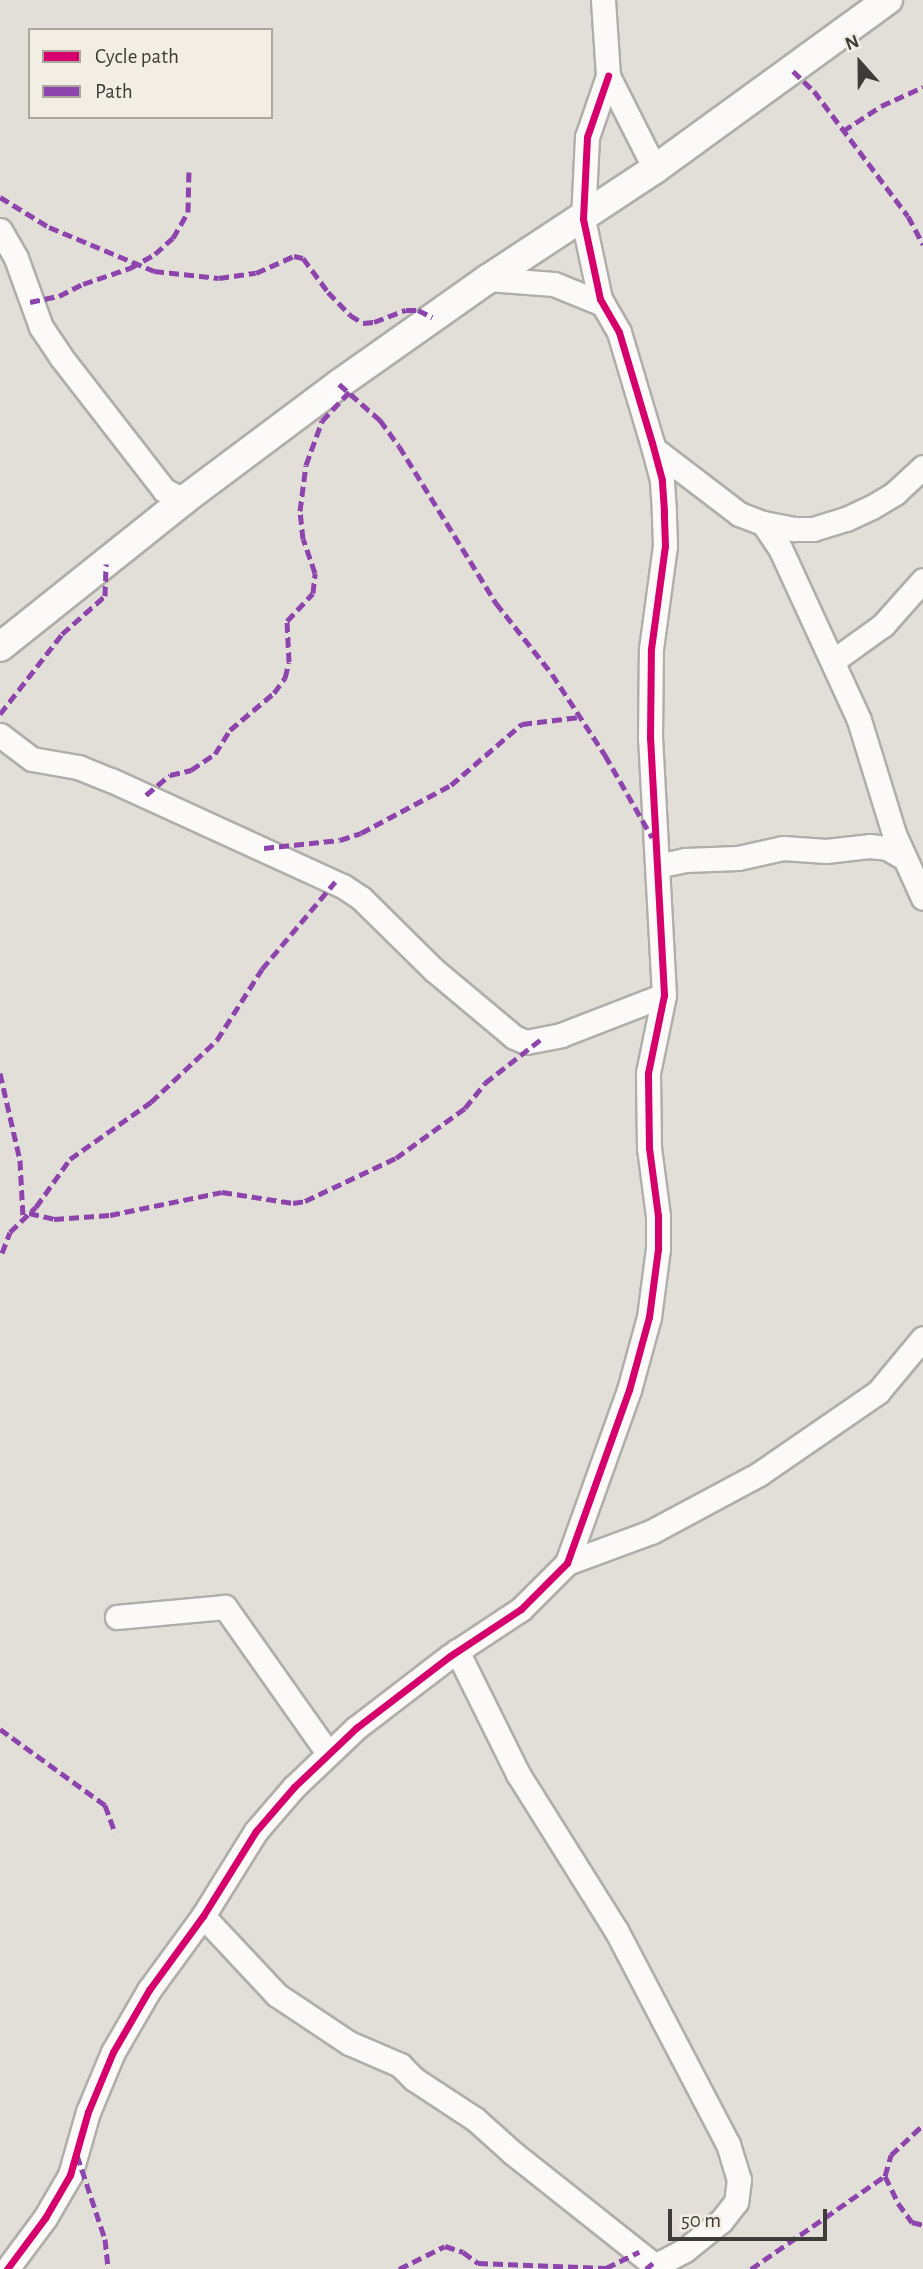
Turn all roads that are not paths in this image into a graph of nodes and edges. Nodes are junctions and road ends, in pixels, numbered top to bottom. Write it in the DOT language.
graph roads {
  1 [pos="603,0"];
  2 [pos="888,0"];
  3 [pos="608,76"];
  4 [pos="655,169"];
  5 [pos="583,219"];
  6 [pos="0,230"];
  7 [pos="488,279"];
  8 [pos="603,304"];
  9 [pos="654,449"];
  10 [pos="923,467"];
  11 [pos="184,500"];
  12 [pos="763,523"];
  13 [pos="923,580"];
  14 [pos="0,647"];
  15 [pos="833,661"];
  16 [pos="0,735"];
  17 [pos="904,858"];
  18 [pos="657,866"];
  19 [pos="923,898"];
  20 [pos="664,995"];
  21 [pos="923,1338"];
  22 [pos="567,1563"];
  23 [pos="117,1617"];
  24 [pos="457,1651"];
  25 [pos="328,1753"];
  26 [pos="203,1916"];
  27 [pos="658,2267"];
  28 [pos="7,2269"];
  1 -- 3 [label="street"];
  2 -- 4 [label="street"];
  3 -- 4 [label="street"];
  3 -- 5 [label="street"];
  4 -- 5 [label="street"];
  5 -- 7 [label="street"];
  5 -- 8 [label="street"];
  6 -- 11 [label="street"];
  7 -- 8 [label="street"];
  7 -- 11 [label="street"];
  8 -- 9 [label="street"];
  9 -- 12 [label="street"];
  9 -- 18 [label="street"];
  10 -- 12 [label="street"];
  11 -- 14 [label="street"];
  12 -- 15 [label="street"];
  13 -- 15 [label="street"];
  15 -- 17 [label="street"];
  16 -- 20 [label="street"];
  17 -- 18 [label="street"];
  17 -- 19 [label="street"];
  18 -- 20 [label="street"];
  20 -- 22 [label="street"];
  21 -- 22 [label="street"];
  22 -- 24 [label="street"];
  23 -- 25 [label="street"];
  24 -- 25 [label="street"];
  24 -- 27 [label="street"];
  25 -- 26 [label="street"];
  26 -- 27 [label="street"];
  26 -- 28 [label="street"];
}
